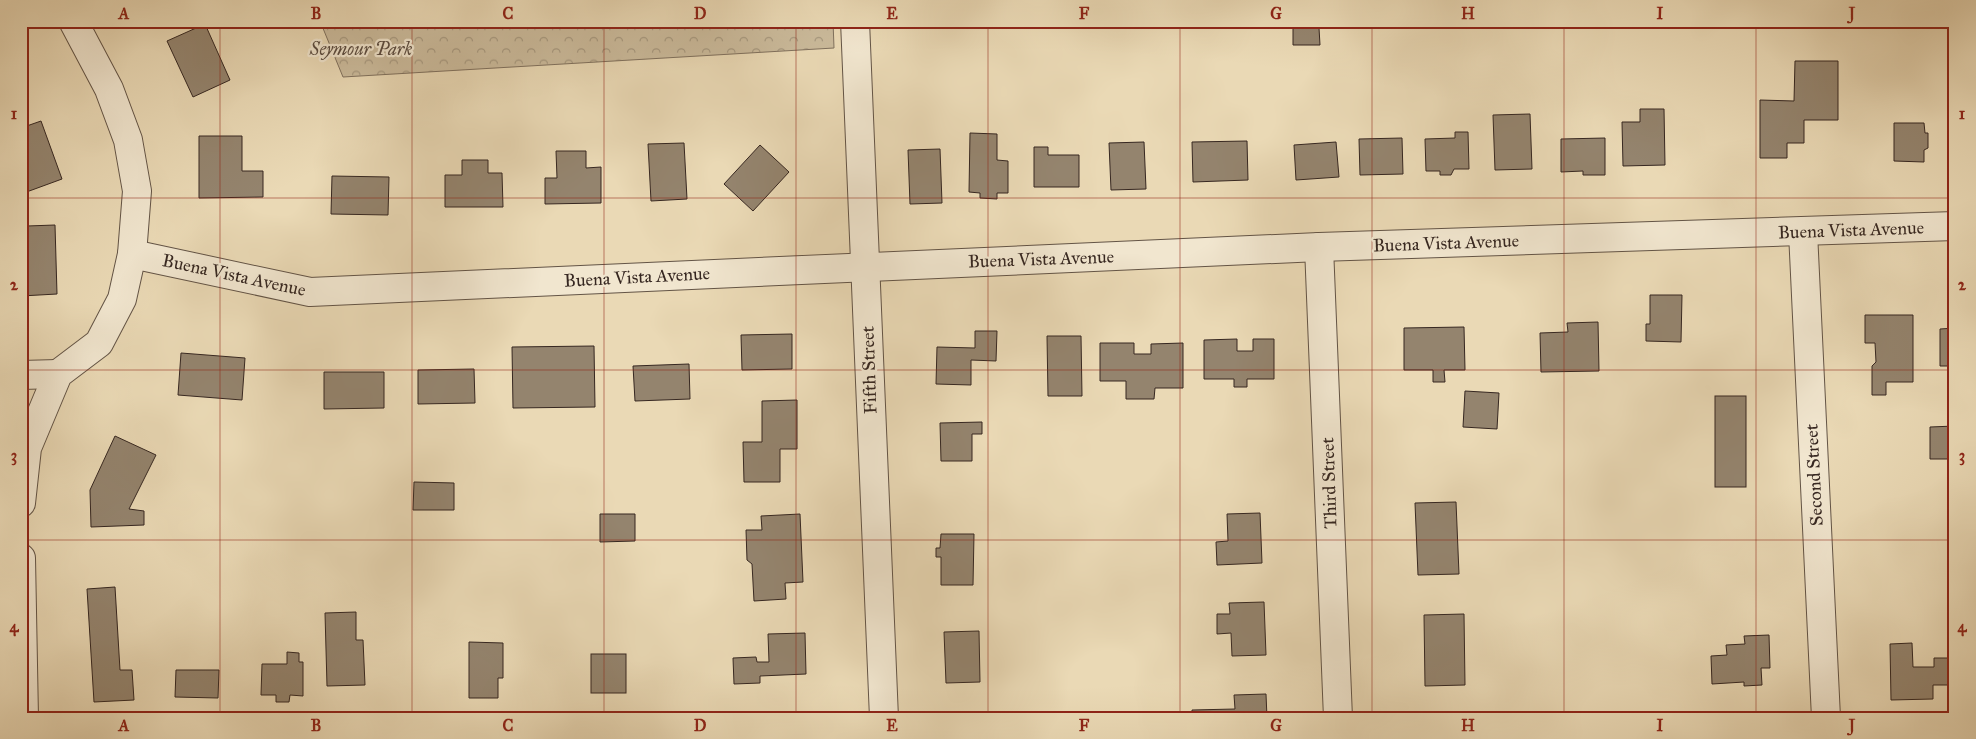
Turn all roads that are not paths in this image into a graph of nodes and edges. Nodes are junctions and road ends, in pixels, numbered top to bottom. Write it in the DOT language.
graph roads {
  1 [pos="73,21"];
  2 [pos="855,21"];
  3 [pos="1955,226"];
  4 [pos="1803,232"];
  5 [pos="1320,247"];
  6 [pos="132,254"];
  7 [pos="864,266"];
  8 [pos="21,374"];
  9 [pos="58,374"];
  10 [pos="21,502"];
  11 [pos="21,558"];
  12 [pos="24,718"];
  13 [pos="884,718"];
  14 [pos="1338,718"];
  15 [pos="1826,718"];
  1 -- 6 [label="street"];
  2 -- 7 [label="street, Fifth Street"];
  3 -- 4 [label="street, Buena Vista Avenue"];
  4 -- 5 [label="street, Buena Vista Avenue"];
  4 -- 15 [label="street, Second Street"];
  5 -- 7 [label="street, Buena Vista Avenue"];
  5 -- 14 [label="street, Third Street"];
  6 -- 7 [label="street, Buena Vista Avenue"];
  6 -- 9 [label="street"];
  7 -- 13 [label="street, Fifth Street"];
  8 -- 9 [label="street"];
  9 -- 10 [label="street"];
  11 -- 12 [label="street"];
}
